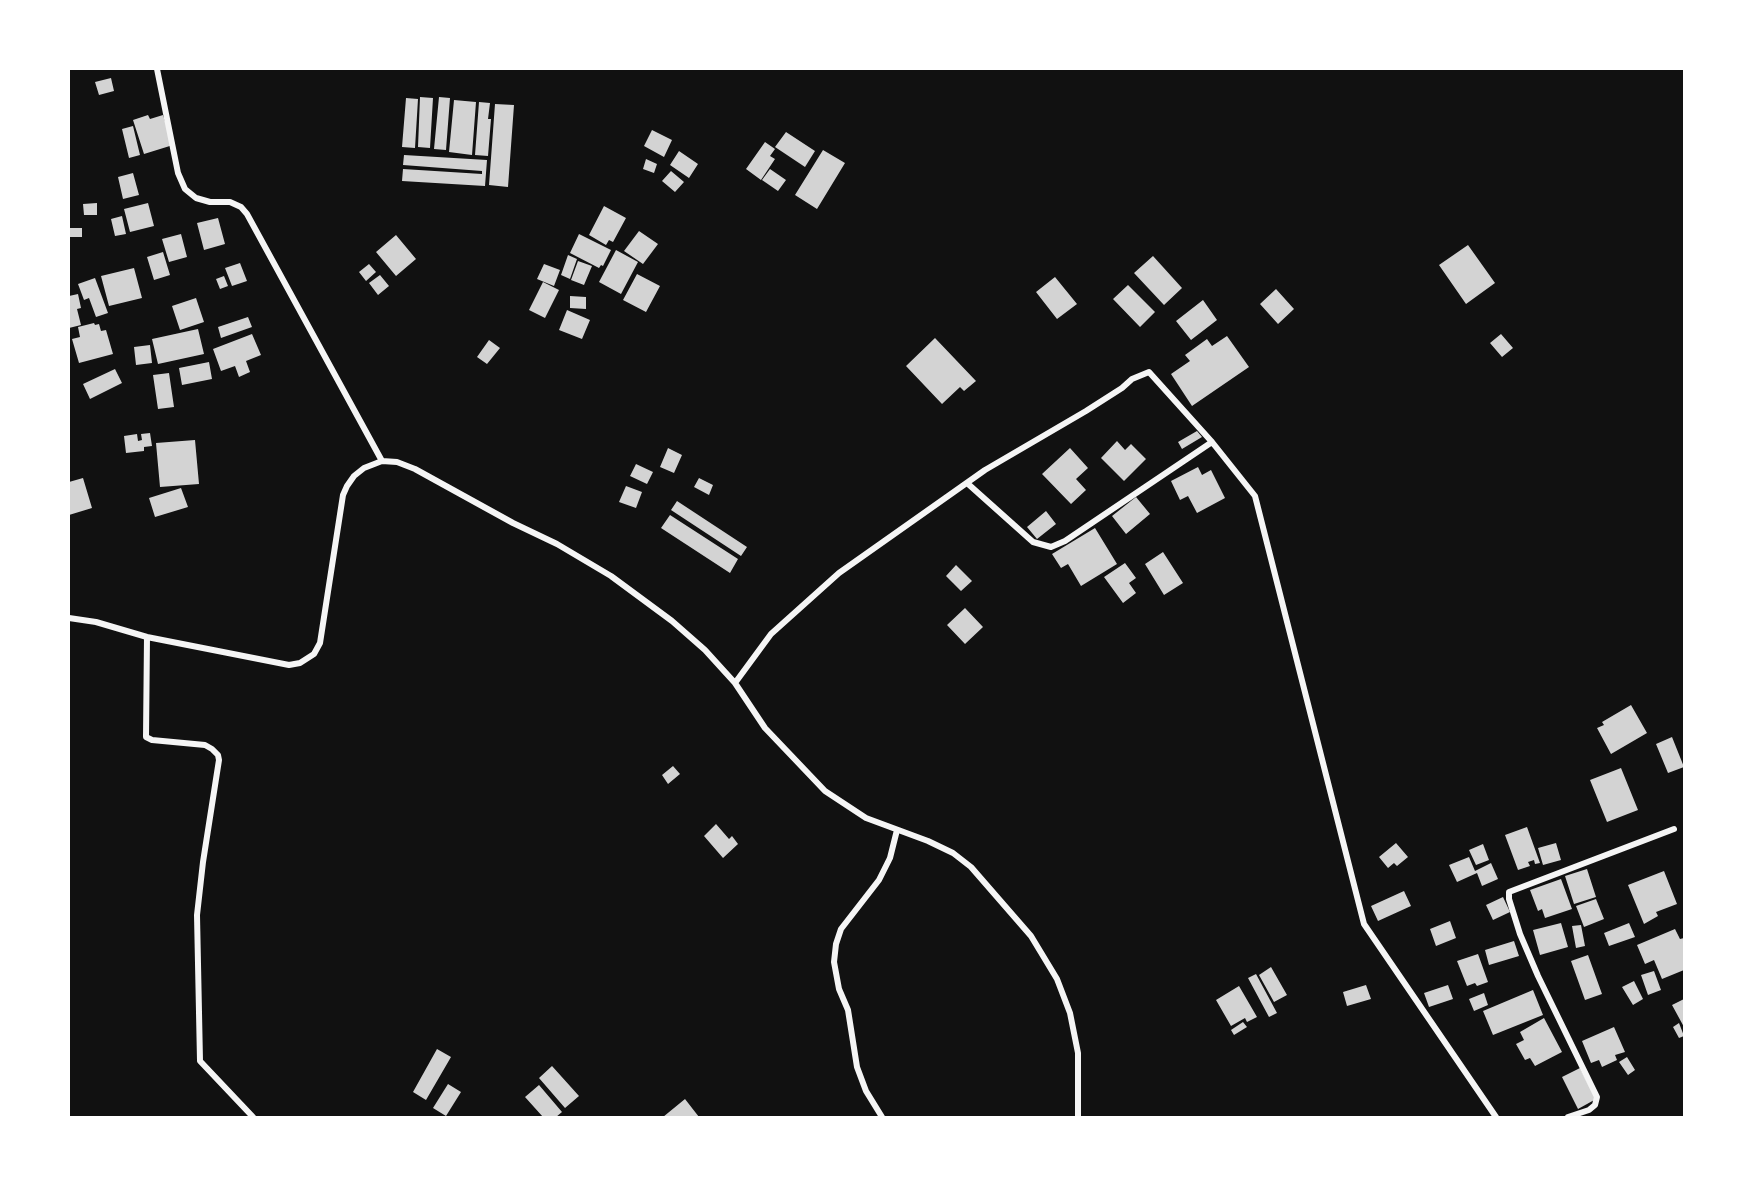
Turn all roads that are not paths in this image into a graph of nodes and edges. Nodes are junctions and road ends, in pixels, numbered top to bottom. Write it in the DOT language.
graph roads {
  1 [pos="157,69"];
  2 [pos="1212,441"];
  3 [pos="382,461"];
  4 [pos="967,483"];
  5 [pos="69,618"];
  6 [pos="147,637"];
  7 [pos="735,684"];
  8 [pos="1674,829"];
  9 [pos="897,830"];
  10 [pos="252,1117"];
  11 [pos="882,1117"];
  12 [pos="1078,1117"];
  13 [pos="1496,1117"];
  14 [pos="1568,1117"];
  1 -- 3 [label="street"];
  2 -- 4 [label="street"];
  2 -- 4 [label="street"];
  2 -- 13 [label="street"];
  3 -- 6 [label="street"];
  3 -- 7 [label="street"];
  4 -- 7 [label="street"];
  5 -- 6 [label="street"];
  6 -- 10 [label="street"];
  7 -- 9 [label="street"];
  8 -- 14 [label="street"];
  9 -- 11 [label="street"];
  9 -- 12 [label="street"];
}
